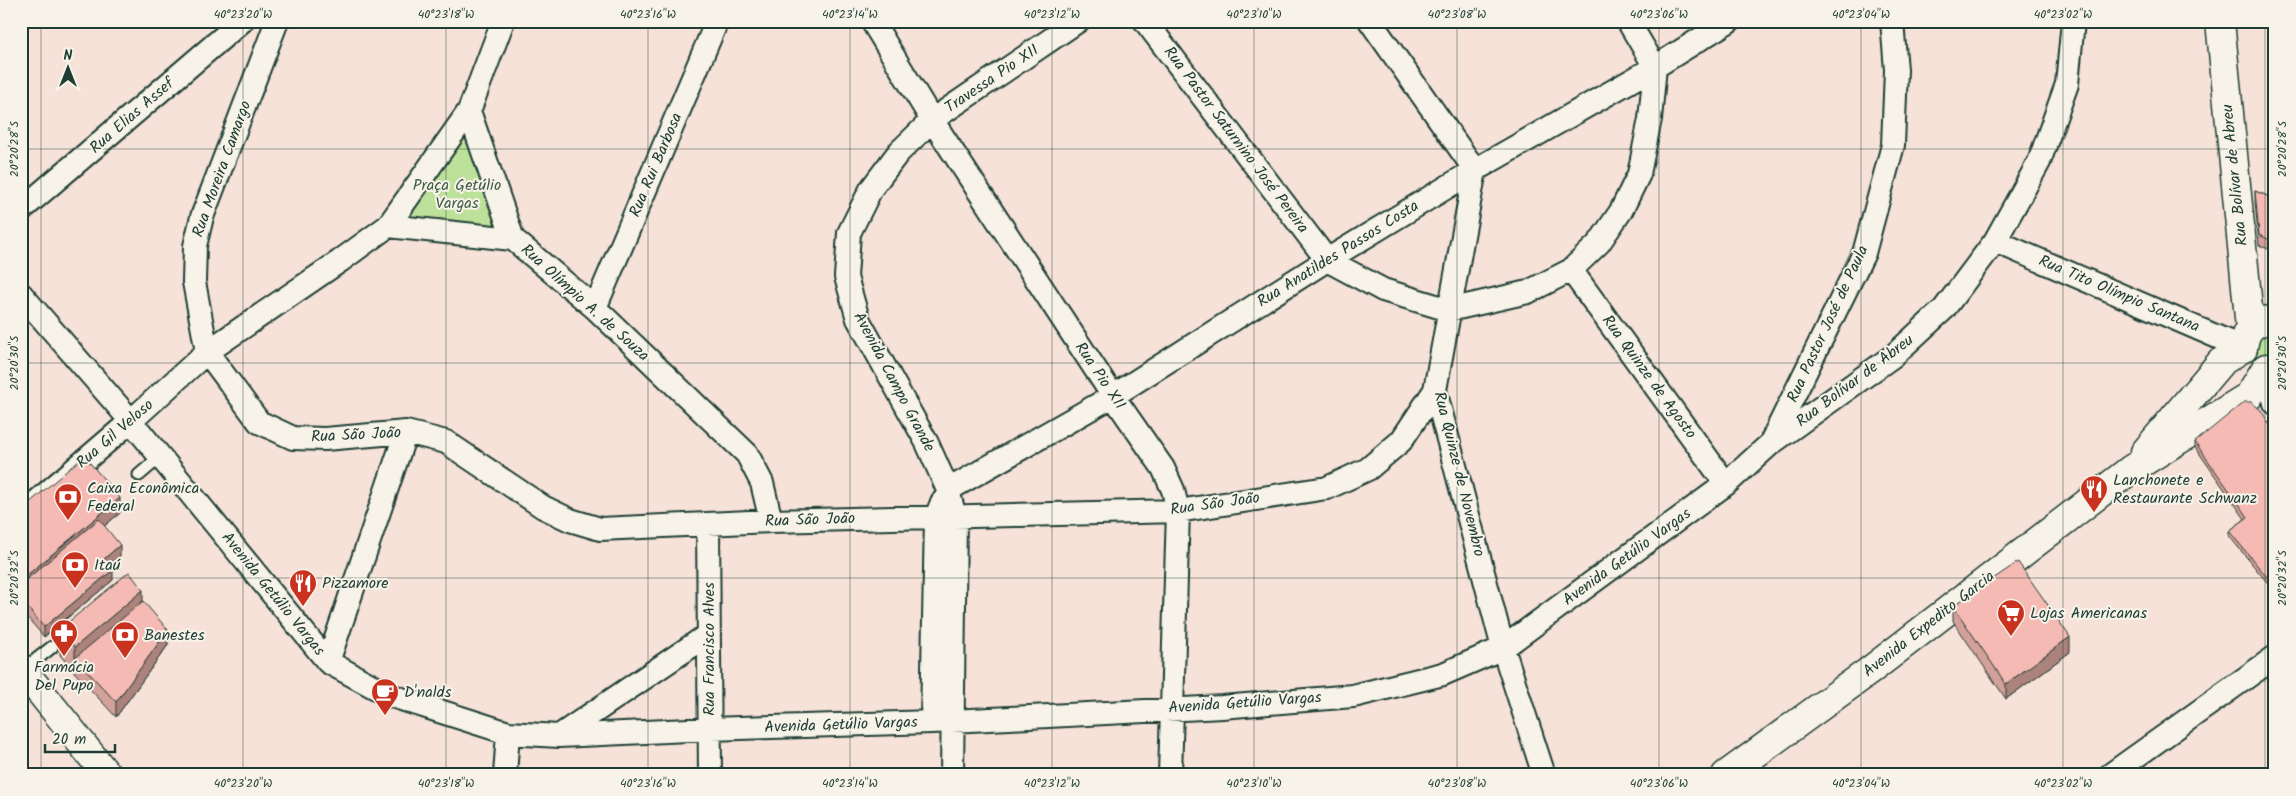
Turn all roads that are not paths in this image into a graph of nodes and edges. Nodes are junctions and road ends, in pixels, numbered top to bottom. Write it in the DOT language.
graph roads {
  1 [pos="242,21"];
  2 [pos="277,21"];
  3 [pos="503,21"];
  4 [pos="717,21"];
  5 [pos="872,21"];
  6 [pos="1078,21"];
  7 [pos="1145,21"];
  8 [pos="1370,21"];
  9 [pos="1628,21"];
  10 [pos="1729,21"];
  11 [pos="1892,21"];
  12 [pos="2073,21"];
  13 [pos="2220,21"];
  14 [pos="1655,67"];
  15 [pos="469,111"];
  16 [pos="932,120"];
  17 [pos="1475,170"];
  18 [pos="21,210"];
  19 [pos="388,226"];
  20 [pos="513,239"];
  21 [pos="1995,241"];
  22 [pos="1326,260"];
  23 [pos="1571,270"];
  24 [pos="21,294"];
  25 [pos="595,308"];
  26 [pos="1449,310"];
  27 [pos="2256,332"];
  28 [pos="207,352"];
  29 [pos="2270,367"];
  30 [pos="1435,390"];
  31 [pos="1113,396"];
  32 [pos="2275,403"];
  33 [pos="131,421"];
  34 [pos="406,432"];
  35 [pos="1769,445"];
  36 [pos="160,457"];
  37 [pos="2130,470"];
  38 [pos="139,475"];
  39 [pos="1726,484"];
  40 [pos="948,490"];
  41 [pos="1178,511"];
  42 [pos="21,515"];
  43 [pos="945,516"];
  44 [pos="771,521"];
  45 [pos="708,524"];
  46 [pos="709,634"];
  47 [pos="52,647"];
  48 [pos="1503,648"];
  49 [pos="2275,657"];
  50 [pos="328,662"];
  51 [pos="22,669"];
  52 [pos="1173,709"];
  53 [pos="943,721"];
  54 [pos="710,729"];
  55 [pos="508,733"];
  56 [pos="559,736"];
  57 [pos="107,775"];
  58 [pos="505,775"];
  59 [pos="710,775"];
  60 [pos="952,775"];
  61 [pos="1170,775"];
  62 [pos="1544,775"];
  63 [pos="1726,775"];
  64 [pos="2110,775"];
  1 -- 18 [label="street, Rua Elias Assef"];
  2 -- 28 [label="street, Rua Moreira Camargo"];
  3 -- 15 [label="street"];
  4 -- 25 [label="street, Rua Rui Barbosa"];
  5 -- 16 [label="street, Rua Pio XII"];
  6 -- 16 [label="street, Travessa Pio XII"];
  7 -- 22 [label="street, Rua Pastor Saturnino José Pereira"];
  8 -- 17 [label="street"];
  9 -- 14 [label="street"];
  10 -- 14 [label="street, Rua Anatildes Passos Costa"];
  11 -- 35 [label="street, Rua Pastor José de Paula"];
  12 -- 21 [label="street, Rua Bolívar de Abreu"];
  13 -- 27 [label="main road, Rua Bolívar de Abreu"];
  14 -- 17 [label="street, Rua Anatildes Passos Costa"];
  14 -- 23 [label="street"];
  15 -- 19 [label="street"];
  15 -- 20 [label="street"];
  16 -- 31 [label="street, Rua Pio XII"];
  16 -- 40 [label="street, Avenida Campo Grande"];
  17 -- 22 [label="street, Rua Anatildes Passos Costa"];
  17 -- 26 [label="street, Rua Quinze de Novembro"];
  19 -- 20 [label="street, Rua Olímpio A. de Souza"];
  19 -- 28 [label="street"];
  20 -- 25 [label="street, Rua Olímpio A. de Souza"];
  21 -- 27 [label="street, Rua Tito Olímpio Santana"];
  21 -- 35 [label="street, Rua Bolívar de Abreu"];
  22 -- 26 [label="street"];
  22 -- 31 [label="street, Rua Anatildes Passos Costa"];
  23 -- 26 [label="street"];
  23 -- 39 [label="street, Rua Quinze de Agosto"];
  24 -- 33 [label="street, Avenida Getúlio Vargas"];
  25 -- 44 [label="street, Rua Olímpio A. de Souza"];
  26 -- 30 [label="street, Rua Quinze de Novembro"];
  27 -- 29 [label="main road"];
  27 -- 37 [label="main road, Avenida Expedito Garcia"];
  28 -- 33 [label="street, Rua Gil Veloso"];
  28 -- 34 [label="street, Rua São João"];
  29 -- 32 [label="street"];
  29 -- 37 [label="main road, Avenida Expedito Garcia"];
  30 -- 41 [label="street, Rua São João"];
  30 -- 48 [label="street, Rua Quinze de Novembro"];
  31 -- 40 [label="street, Rua Anatildes Passos Costa"];
  31 -- 41 [label="street, Rua Pio XII"];
  33 -- 36 [label="street, Avenida Getúlio Vargas"];
  33 -- 42 [label="street, Rua Gil Veloso"];
  34 -- 45 [label="street, Rua São João"];
  34 -- 50 [label="street"];
  35 -- 39 [label="street, Avenida Getúlio Vargas"];
  36 -- 38 [label="lane"];
  36 -- 50 [label="street, Avenida Getúlio Vargas"];
  37 -- 63 [label="main road, Avenida Expedito Garcia"];
  39 -- 48 [label="street, Avenida Getúlio Vargas"];
  40 -- 43 [label="street"];
  41 -- 43 [label="street, Rua São João"];
  41 -- 52 [label="street, Rua Pio XII"];
  43 -- 44 [label="street, Rua São João"];
  43 -- 53 [label="street"];
  44 -- 45 [label="street, Rua São João"];
  45 -- 46 [label="street, Rua Francisco Alves"];
  46 -- 54 [label="street, Rua Francisco Alves"];
  46 -- 56 [label="street"];
  47 -- 51 [label="lane"];
  48 -- 52 [label="street, Avenida Getúlio Vargas"];
  48 -- 62 [label="street, Rua Quinze de Novembro"];
  49 -- 64 [label="street"];
  50 -- 55 [label="street, Avenida Getúlio Vargas"];
  51 -- 57 [label="main road"];
  52 -- 53 [label="street, Avenida Getúlio Vargas"];
  52 -- 61 [label="street, Rua Pio XII"];
  53 -- 54 [label="street, Avenida Getúlio Vargas"];
  53 -- 60 [label="street"];
  54 -- 56 [label="street, Avenida Getúlio Vargas"];
  54 -- 59 [label="street, Rua Francisco Alves"];
  55 -- 56 [label="street, Avenida Getúlio Vargas"];
  55 -- 58 [label="street"];
}
